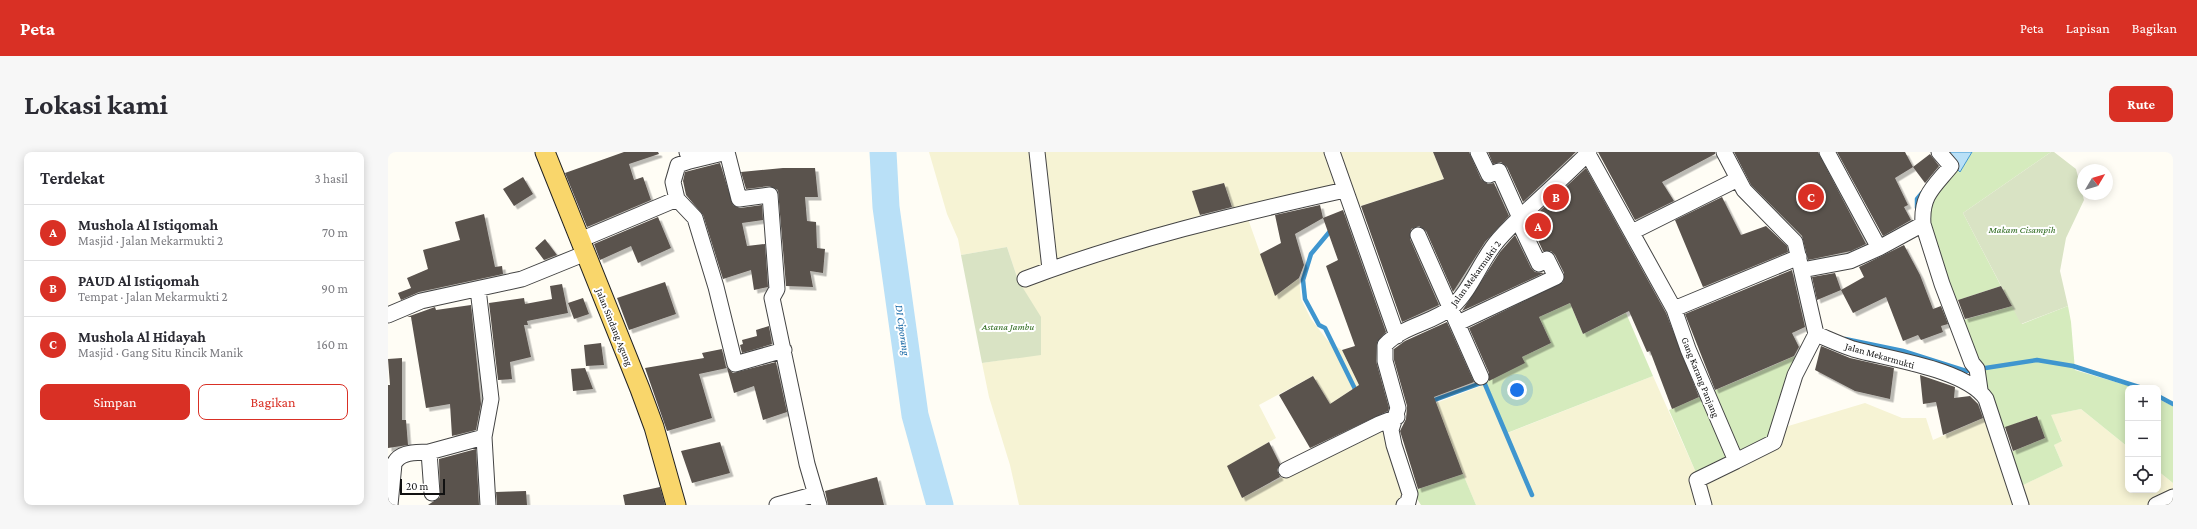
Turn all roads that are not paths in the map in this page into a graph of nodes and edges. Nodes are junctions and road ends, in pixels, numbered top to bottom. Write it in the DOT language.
graph roads {
  1 [pos="545,152"];
  2 [pos="727,152"];
  3 [pos="1037,152"];
  4 [pos="1332,152"];
  5 [pos="1478,152"];
  6 [pos="1724,152"];
  7 [pos="1827,152"];
  8 [pos="1939,152"];
  9 [pos="1589,153"];
  10 [pos="688,156"];
  11 [pos="1738,179"];
  12 [pos="1345,190"];
  13 [pos="678,199"];
  14 [pos="1519,219"];
  15 [pos="1923,224"];
  16 [pos="1632,232"];
  17 [pos="1418,235"];
  18 [pos="583,246"];
  19 [pos="1879,248"];
  20 [pos="1800,264"];
  21 [pos="1050,269"];
  22 [pos="1025,279"];
  23 [pos="478,289"];
  24 [pos="1451,308"];
  25 [pos="1674,309"];
  26 [pos="388,315"];
  27 [pos="1458,323"];
  28 [pos="1816,334"];
  29 [pos="1397,336"];
  30 [pos="784,350"];
  31 [pos="1481,377"];
  32 [pos="1980,390"];
  33 [pos="1397,417"];
  34 [pos="484,437"];
  35 [pos="429,452"];
  36 [pos="1736,461"];
  37 [pos="1286,470"];
  38 [pos="432,494"];
  39 [pos="2173,497"];
  40 [pos="817,500"];
  41 [pos="1410,501"];
  42 [pos="390,505"];
  43 [pos="488,505"];
  44 [pos="676,505"];
  45 [pos="777,505"];
  46 [pos="1704,505"];
  47 [pos="2021,505"];
  48 [pos="2156,505"];
  1 -- 18 [label="main road, Jalan Sindang Agung"];
  2 -- 10 [label="street"];
  2 -- 30 [label="street"];
  3 -- 21 [label="street"];
  4 -- 12 [label="street"];
  5 -- 14 [label="street"];
  6 -- 11 [label="street"];
  7 -- 19 [label="street"];
  8 -- 15 [label="street"];
  9 -- 14 [label="street, Jalan Mekarmukti 2"];
  9 -- 16 [label="street, Gang Karang Panjang"];
  10 -- 13 [label="street"];
  11 -- 16 [label="street"];
  11 -- 20 [label="street"];
  12 -- 21 [label="street"];
  12 -- 29 [label="street"];
  13 -- 18 [label="street"];
  13 -- 30 [label="street"];
  14 -- 24 [label="street, Jalan Mekarmukti 2"];
  14 -- 27 [label="street"];
  15 -- 19 [label="street"];
  15 -- 32 [label="street"];
  16 -- 25 [label="street, Gang Karang Panjang"];
  17 -- 24 [label="street"];
  18 -- 23 [label="street"];
  18 -- 44 [label="main road, Jalan Sindang Agung"];
  19 -- 20 [label="street"];
  20 -- 25 [label="street"];
  20 -- 28 [label="street"];
  21 -- 22 [label="street"];
  23 -- 26 [label="street"];
  23 -- 34 [label="street"];
  24 -- 27 [label="street"];
  24 -- 29 [label="street, Jalan Mekarmukti 2"];
  25 -- 36 [label="street, Gang Karang Panjang"];
  27 -- 31 [label="street"];
  28 -- 32 [label="street, Jalan Mekarmukti"];
  28 -- 36 [label="street"];
  29 -- 33 [label="street, Jalan Mekarmukti 2"];
  30 -- 40 [label="street"];
  32 -- 47 [label="street"];
  33 -- 37 [label="street"];
  33 -- 41 [label="street, Jalan Mekarmukti 2"];
  34 -- 35 [label="street"];
  34 -- 43 [label="street"];
  35 -- 38 [label="street"];
  35 -- 42 [label="street"];
  36 -- 46 [label="street"];
  39 -- 48 [label="street"];
  40 -- 45 [label="street"];
}
